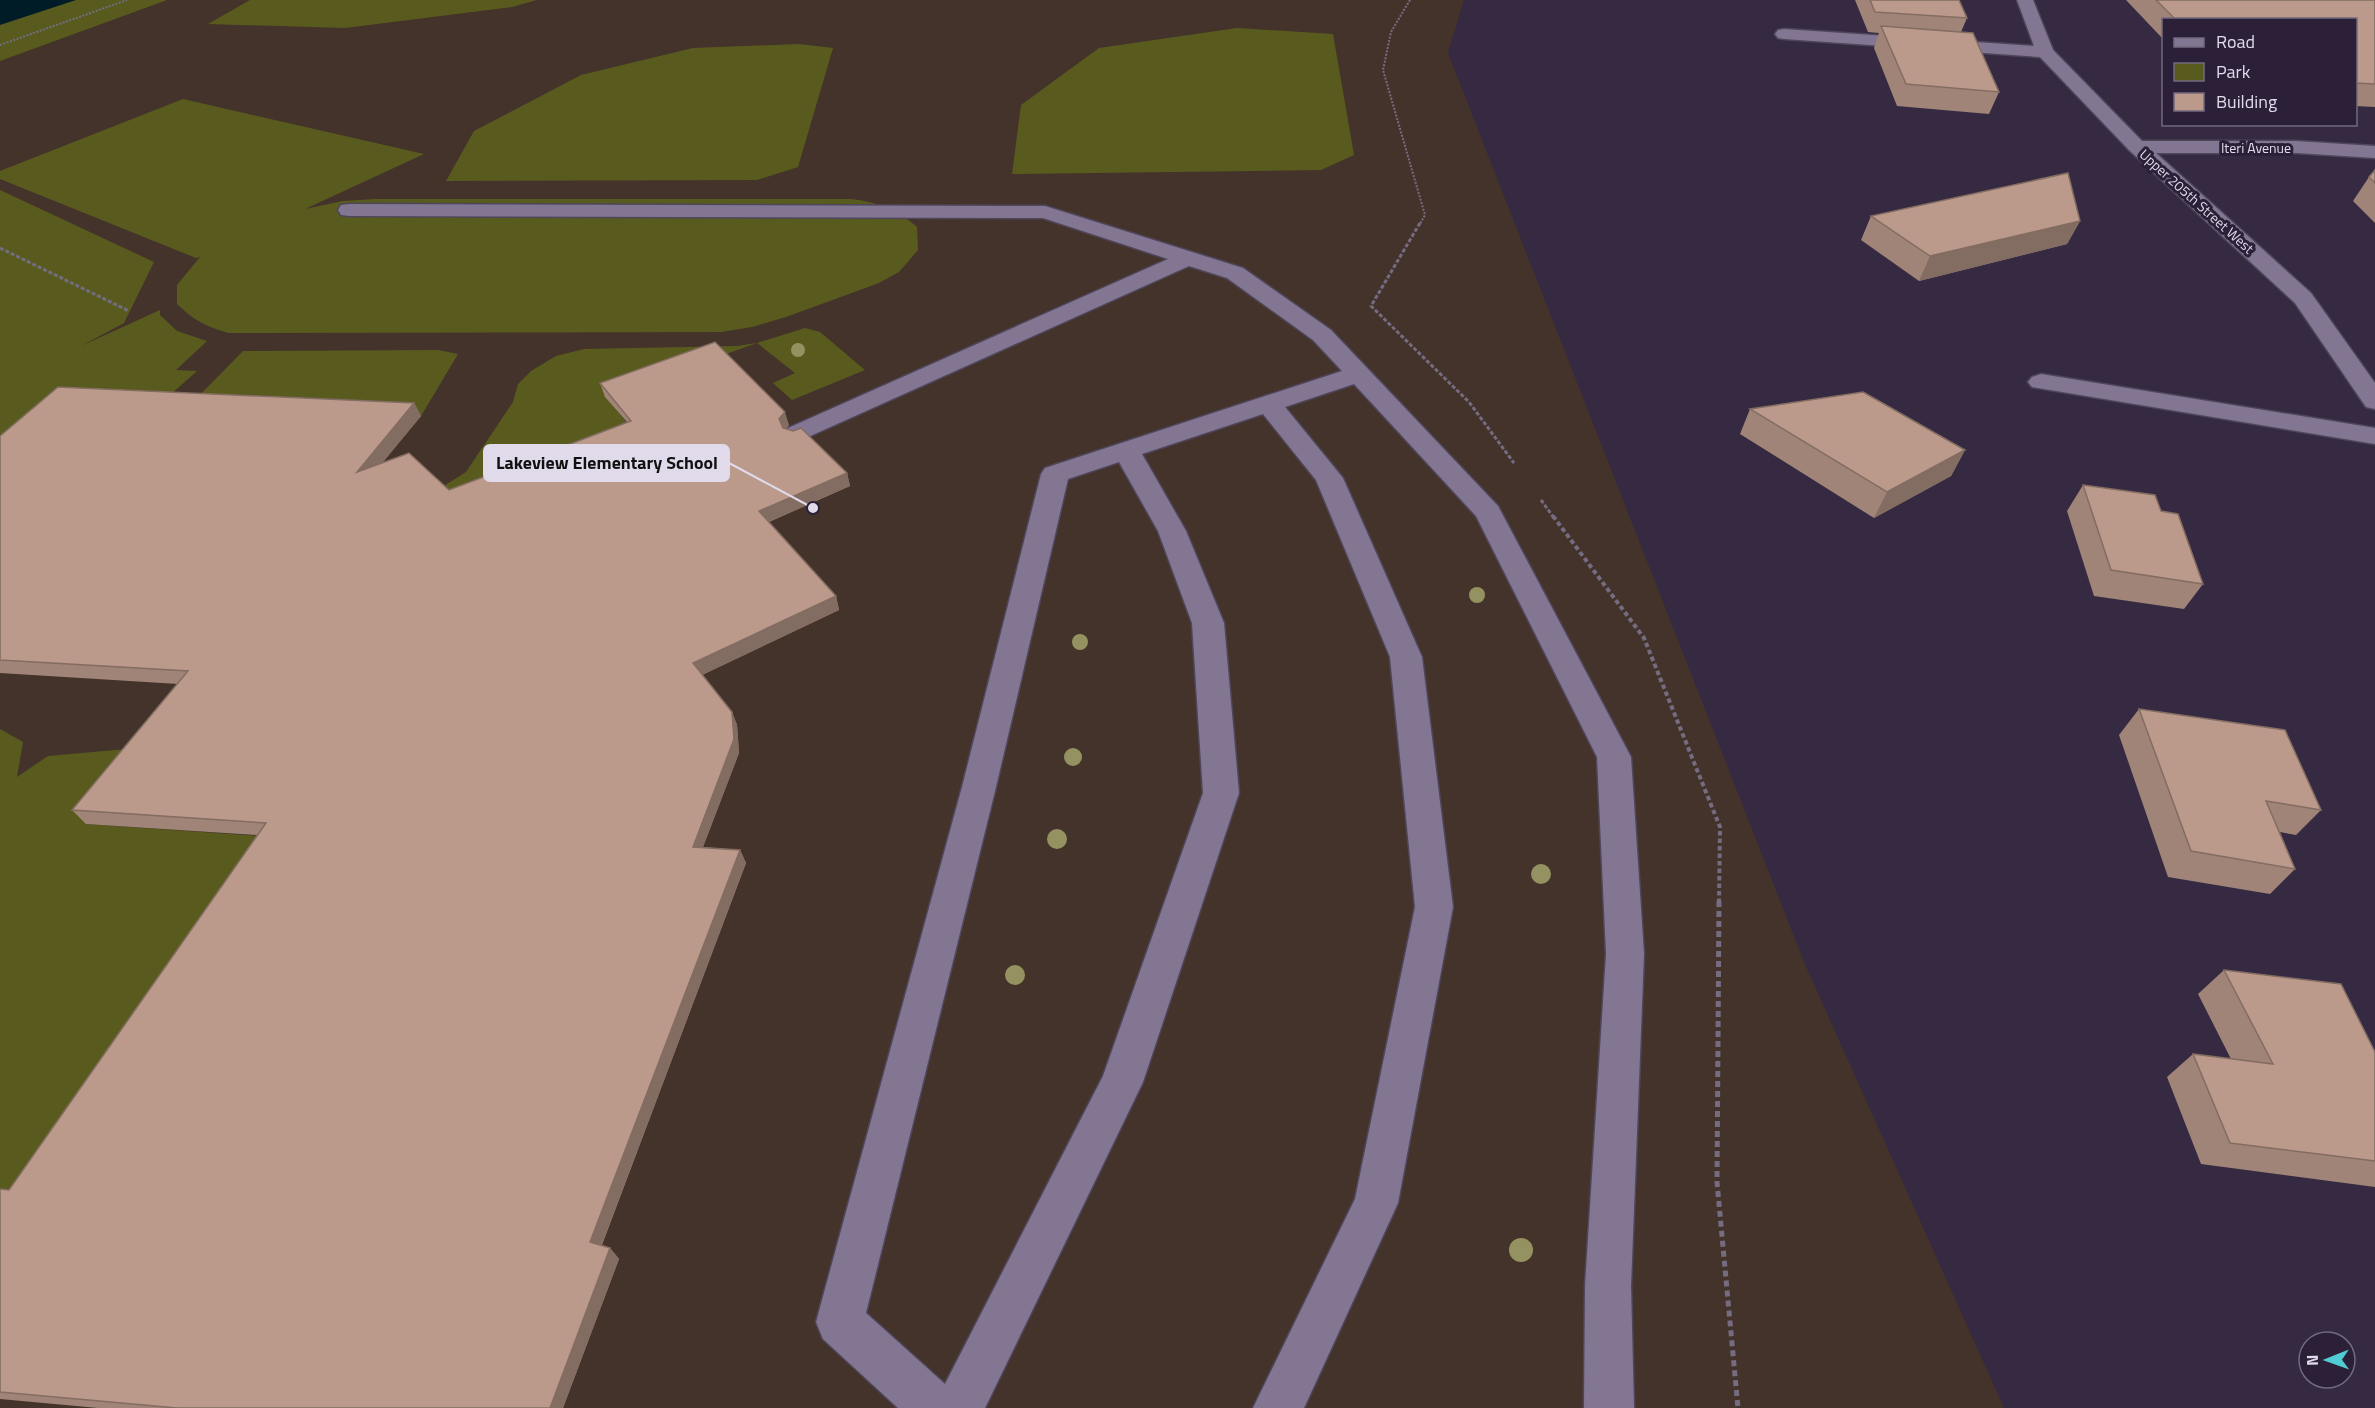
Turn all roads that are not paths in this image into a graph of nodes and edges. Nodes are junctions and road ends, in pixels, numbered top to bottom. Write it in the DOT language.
graph roads {
  1 [pos="2025,0"];
  2 [pos="1784,34"];
  3 [pos="2044,52"];
  4 [pos="2137,147"];
  5 [pos="2375,152"];
  6 [pos="350,210"];
  7 [pos="1188,258"];
  8 [pos="1358,374"];
  9 [pos="2041,382"];
  10 [pos="2375,401"];
  11 [pos="1269,404"];
  12 [pos="798,434"];
  13 [pos="2375,436"];
  14 [pos="1126,450"];
  15 [pos="934,1408"];
  16 [pos="959,1408"];
  17 [pos="1278,1408"];
  18 [pos="1609,1408"];
  1 -- 3 [label="street, Upper 205th Street West"];
  2 -- 3 [label="street"];
  3 -- 4 [label="street, Upper 205th Street West"];
  4 -- 5 [label="street, Iteri Avenue"];
  4 -- 10 [label="street, Upper 205th Street West"];
  6 -- 7 [label="street"];
  7 -- 8 [label="street"];
  7 -- 12 [label="street"];
  8 -- 11 [label="street"];
  8 -- 18 [label="street"];
  9 -- 13 [label="street"];
  11 -- 14 [label="street"];
  11 -- 17 [label="street"];
  14 -- 15 [label="street"];
  14 -- 16 [label="street"];
}
